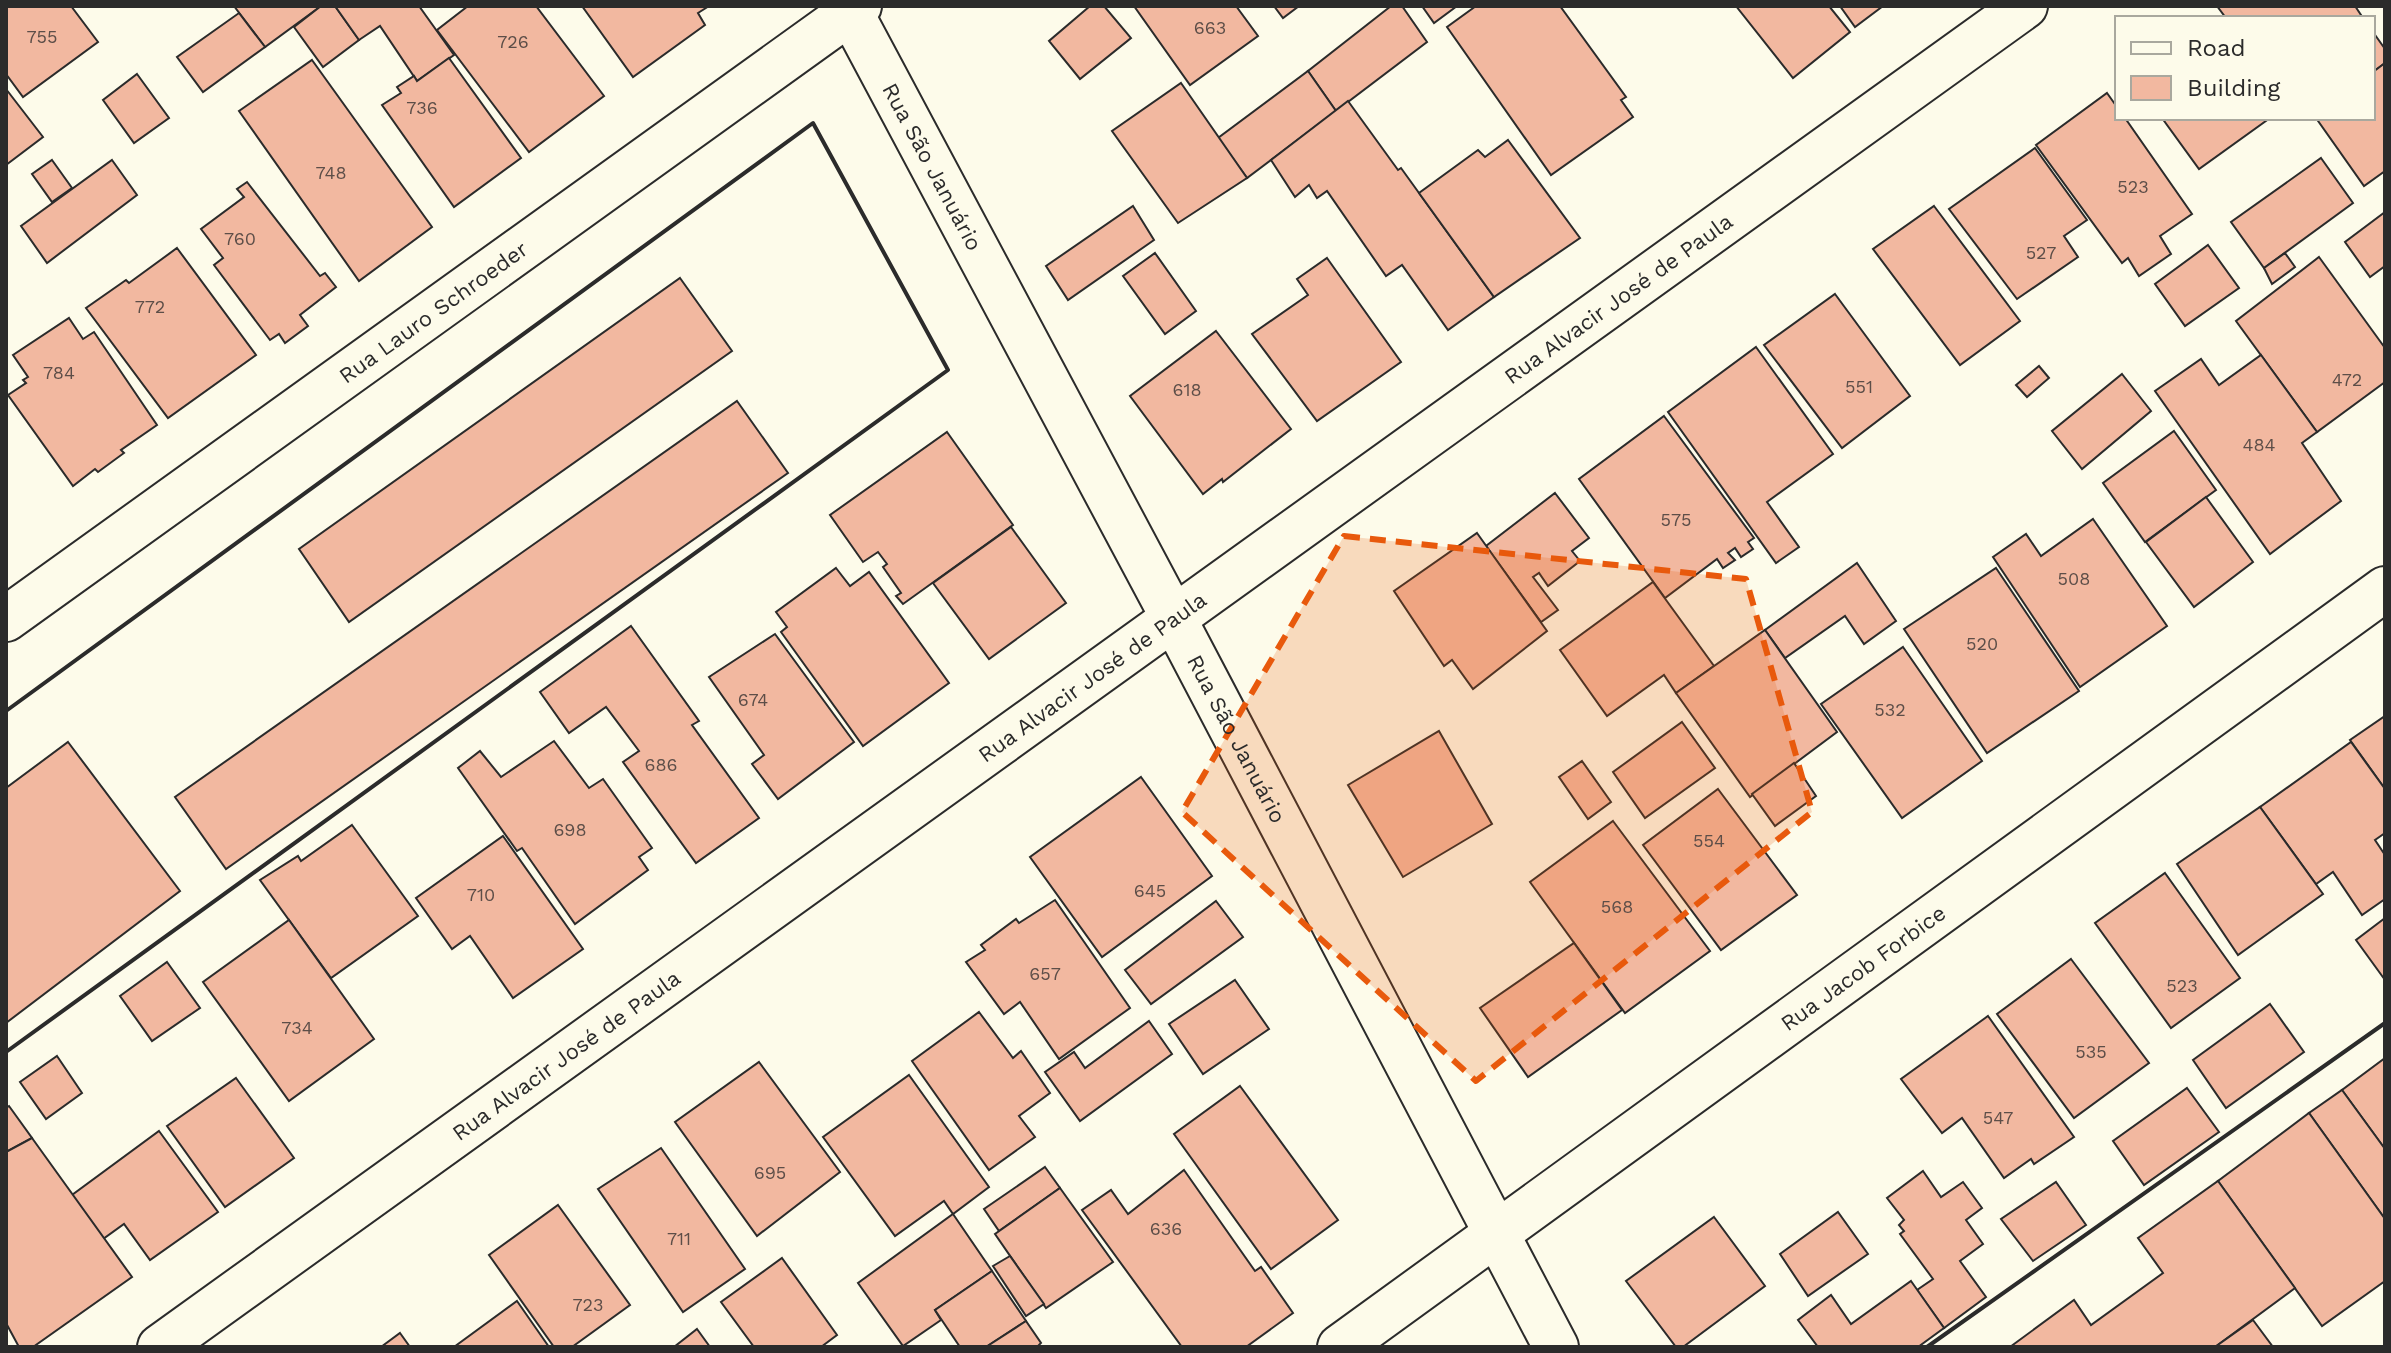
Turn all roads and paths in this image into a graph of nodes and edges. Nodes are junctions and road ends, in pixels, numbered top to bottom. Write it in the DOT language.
graph roads {
  1 [pos="2025,6"];
  2 [pos="852,8"];
  3 [pos="2385,589"];
  4 [pos="6,619"];
  5 [pos="1174,619"];
  6 [pos="1497,1232"];
  7 [pos="160,1347"];
  8 [pos="1340,1347"];
  9 [pos="1556,1347"];
  1 -- 5 [label="street, Rua Alvacir José de Paula"];
  2 -- 4 [label="street, Rua Lauro Schroeder"];
  2 -- 5 [label="street, Rua São Januário"];
  3 -- 6 [label="street, Rua Jacob Forbice"];
  5 -- 6 [label="street, Rua São Januário"];
  5 -- 7 [label="street, Rua Alvacir José de Paula"];
  6 -- 8 [label="street, Rua Jacob Forbice"];
  6 -- 9 [label="street, Rua São Januário"];
}
